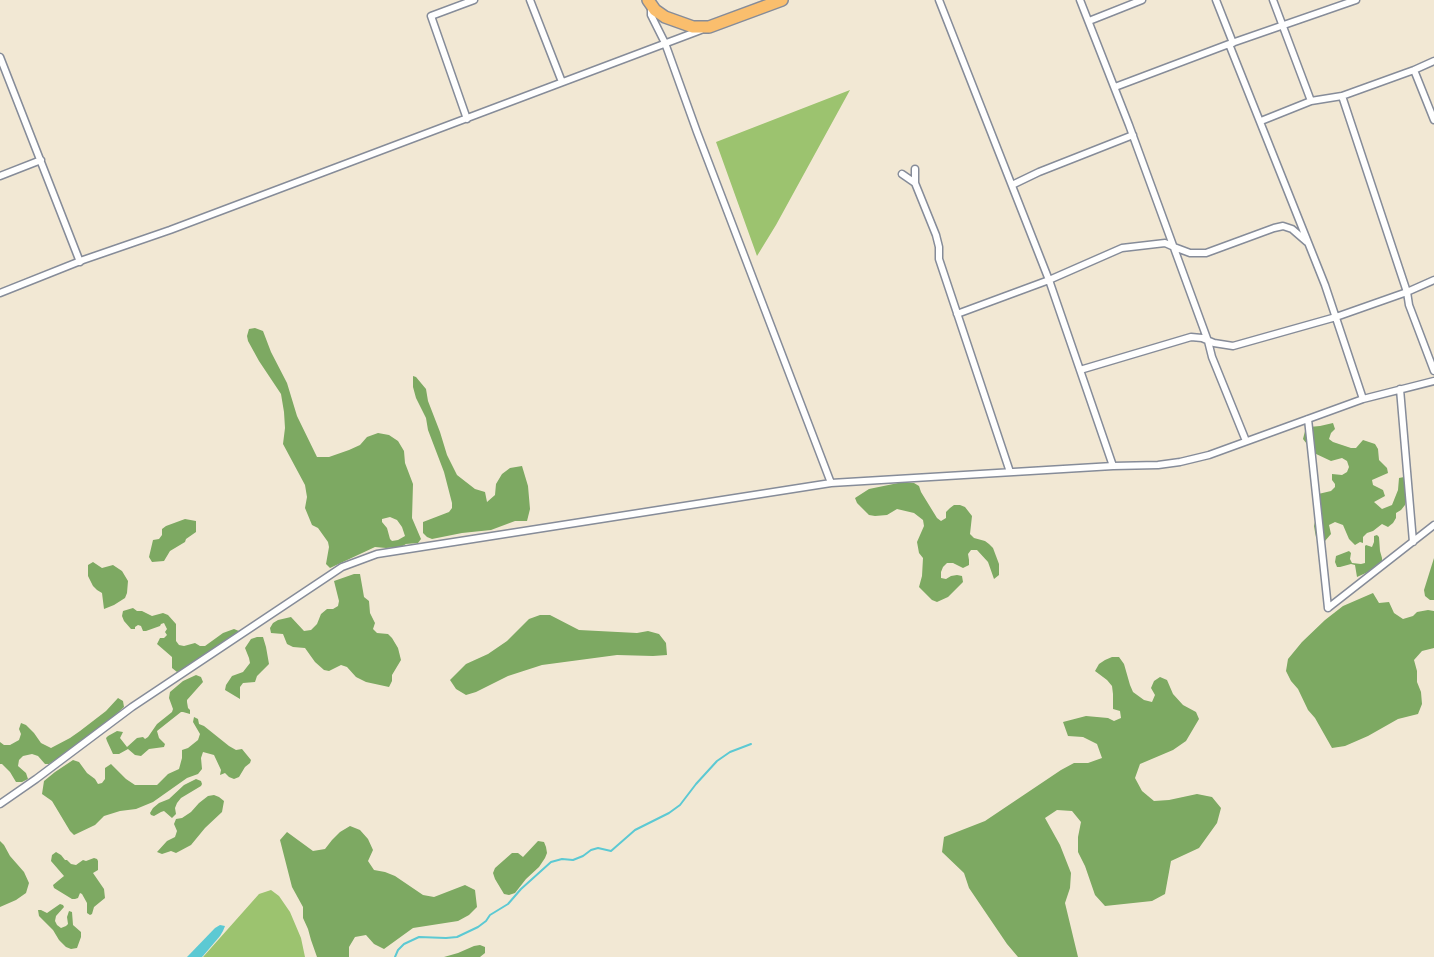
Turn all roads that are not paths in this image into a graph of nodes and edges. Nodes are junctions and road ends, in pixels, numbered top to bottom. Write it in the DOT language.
graph roads {
  1 [pos="474,0"];
  2 [pos="530,0"];
  3 [pos="782,0"];
  4 [pos="939,0"];
  5 [pos="1080,0"];
  6 [pos="1142,0"];
  7 [pos="1216,0"];
  8 [pos="1273,0"];
  9 [pos="1356,0"];
  10 [pos="649,2"];
  11 [pos="1089,21"];
  12 [pos="1282,25"];
  13 [pos="709,27"];
  14 [pos="665,43"];
  15 [pos="1231,43"];
  16 [pos="0,57"];
  17 [pos="1434,61"];
  18 [pos="1414,70"];
  19 [pos="3,71"];
  20 [pos="562,82"];
  21 [pos="1114,87"];
  22 [pos="1342,96"];
  23 [pos="1311,101"];
  24 [pos="467,119"];
  25 [pos="1434,120"];
  26 [pos="1261,121"];
  27 [pos="1133,135"];
  28 [pos="41,160"];
  29 [pos="915,169"];
  30 [pos="902,174"];
  31 [pos="0,176"];
  32 [pos="915,183"];
  33 [pos="1012,185"];
  34 [pos="1308,242"];
  35 [pos="1174,247"];
  36 [pos="80,262"];
  37 [pos="1049,280"];
  38 [pos="1434,280"];
  39 [pos="1407,292"];
  40 [pos="0,293"];
  41 [pos="957,314"];
  42 [pos="1336,317"];
  43 [pos="1208,341"];
  44 [pos="1080,370"];
  45 [pos="1434,371"];
  46 [pos="1434,380"];
  47 [pos="1400,389"];
  48 [pos="1363,399"];
  49 [pos="1308,419"];
  50 [pos="1246,441"];
  51 [pos="1113,466"];
  52 [pos="1010,472"];
  53 [pos="831,483"];
  54 [pos="1434,525"];
  55 [pos="1413,542"];
  56 [pos="0,804"];
  1 -- 24 [label="street"];
  2 -- 20 [label="street"];
  3 -- 13 [label="highway"];
  4 -- 33 [label="street"];
  5 -- 11 [label="street"];
  6 -- 11 [label="street"];
  7 -- 15 [label="street"];
  8 -- 12 [label="street"];
  9 -- 12 [label="street"];
  10 -- 13 [label="highway"];
  10 -- 14 [label="street"];
  11 -- 21 [label="street"];
  12 -- 15 [label="street"];
  12 -- 23 [label="street"];
  13 -- 14 [label="street"];
  14 -- 20 [label="street"];
  14 -- 53 [label="street"];
  15 -- 21 [label="street"];
  15 -- 26 [label="street"];
  16 -- 19 [label="street"];
  17 -- 18 [label="street"];
  18 -- 22 [label="street"];
  18 -- 25 [label="street"];
  19 -- 28 [label="street"];
  20 -- 24 [label="street"];
  21 -- 27 [label="street"];
  22 -- 23 [label="street"];
  22 -- 39 [label="street"];
  23 -- 26 [label="street"];
  24 -- 36 [label="street"];
  26 -- 34 [label="street"];
  27 -- 33 [label="street"];
  27 -- 35 [label="street"];
  28 -- 31 [label="street"];
  28 -- 36 [label="street"];
  29 -- 32 [label="street"];
  30 -- 32 [label="street"];
  32 -- 41 [label="street"];
  33 -- 37 [label="street"];
  34 -- 35 [label="street"];
  34 -- 42 [label="street"];
  35 -- 37 [label="street"];
  35 -- 43 [label="street"];
  36 -- 40 [label="street"];
  37 -- 41 [label="street"];
  37 -- 44 [label="street"];
  38 -- 39 [label="street"];
  39 -- 42 [label="street"];
  39 -- 45 [label="street"];
  41 -- 52 [label="street"];
  42 -- 43 [label="street"];
  42 -- 48 [label="street"];
  43 -- 44 [label="street"];
  43 -- 50 [label="street"];
  44 -- 51 [label="street"];
  46 -- 47 [label="street"];
  47 -- 48 [label="street"];
  47 -- 55 [label="street"];
  48 -- 49 [label="street"];
  49 -- 50 [label="street"];
  49 -- 55 [label="street"];
  50 -- 51 [label="street"];
  51 -- 52 [label="street"];
  52 -- 53 [label="street"];
  53 -- 56 [label="street"];
  54 -- 55 [label="street"];
}
